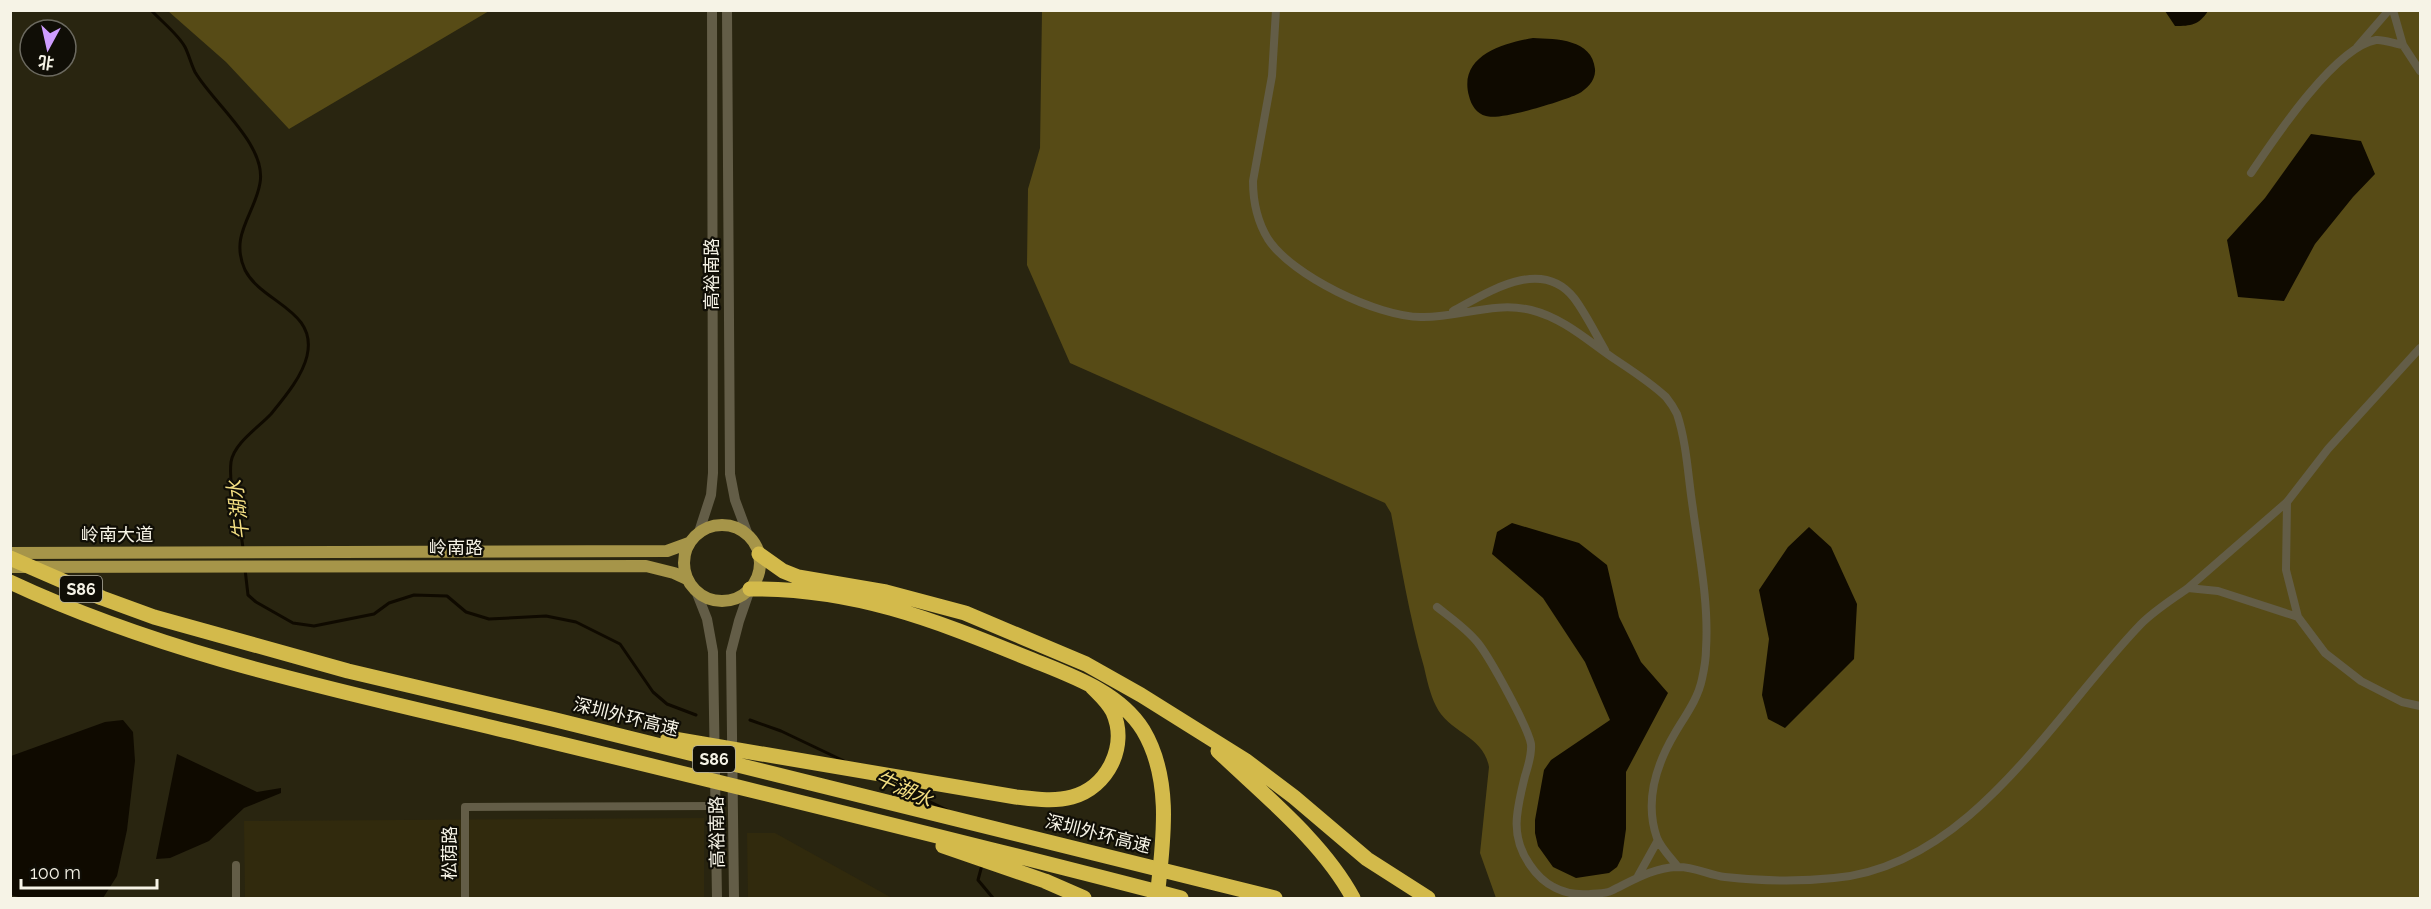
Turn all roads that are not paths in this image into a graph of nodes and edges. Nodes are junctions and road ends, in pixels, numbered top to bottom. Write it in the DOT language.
graph roads {
  1 [pos="712,10"];
  2 [pos="727,10"];
  3 [pos="1276,10"];
  4 [pos="2391,10"];
  5 [pos="2403,45"];
  6 [pos="2354,50"];
  7 [pos="2421,71"];
  8 [pos="2251,173"];
  9 [pos="1444,316"];
  10 [pos="2421,348"];
  11 [pos="1608,354"];
  12 [pos="2287,502"];
  13 [pos="699,532"];
  14 [pos="748,535"];
  15 [pos="689,543"];
  16 [pos="224,552"];
  17 [pos="759,554"];
  18 [pos="10,556"];
  19 [pos="223,566"];
  20 [pos="10,567"];
  21 [pos="687,579"];
  22 [pos="10,582"];
  23 [pos="750,588"];
  24 [pos="2188,588"];
  25 [pos="696,591"];
  26 [pos="1437,607"];
  27 [pos="2298,617"];
  28 [pos="1092,687"];
  29 [pos="2421,706"];
  30 [pos="552,718"];
  31 [pos="1196,730"];
  32 [pos="715,806"];
  33 [pos="841,811"];
  34 [pos="1658,840"];
  35 [pos="236,865"];
  36 [pos="1678,867"];
  37 [pos="1638,876"];
  38 [pos="236,898"];
  39 [pos="465,898"];
  40 [pos="717,898"];
  41 [pos="734,898"];
  42 [pos="1084,898"];
  43 [pos="1157,898"];
  44 [pos="1181,898"];
  45 [pos="1275,898"];
  46 [pos="1353,898"];
  47 [pos="1428,898"];
  1 -- 13 [label="street, 高裕南路"];
  2 -- 14 [label="street, 高裕南路"];
  3 -- 9 [label="street"];
  4 -- 5 [label="street"];
  4 -- 6 [label="street"];
  5 -- 6 [label="street"];
  5 -- 7 [label="street"];
  6 -- 8 [label="street"];
  9 -- 11 [label="street"];
  9 -- 11 [label="street"];
  10 -- 12 [label="street"];
  11 -- 34 [label="street"];
  12 -- 24 [label="street"];
  12 -- 27 [label="street"];
  13 -- 14 [label="main road"];
  13 -- 15 [label="main road"];
  14 -- 17 [label="main road"];
  15 -- 16 [label="main road, 岭南路"];
  15 -- 21 [label="main road"];
  16 -- 18 [label="main road, 岭南大道"];
  17 -- 23 [label="main road"];
  17 -- 31 [label="highway"];
  18 -- 30 [label="highway, 深圳外环高速 / S86"];
  19 -- 20 [label="main road, 岭南大道"];
  19 -- 21 [label="main road, 岭南路"];
  21 -- 25 [label="main road"];
  22 -- 33 [label="highway, S86"];
  23 -- 25 [label="main road"];
  23 -- 28 [label="highway"];
  23 -- 41 [label="street, 高裕南路"];
  24 -- 27 [label="street"];
  24 -- 36 [label="street"];
  25 -- 32 [label="street, 高裕南路"];
  26 -- 37 [label="street"];
  27 -- 29 [label="street"];
  28 -- 30 [label="highway"];
  28 -- 43 [label="highway"];
  30 -- 45 [label="highway, 深圳外环高速 / S86"];
  31 -- 46 [label="highway"];
  31 -- 47 [label="highway"];
  32 -- 39 [label="street, 松荫路"];
  32 -- 40 [label="street, 高裕南路"];
  33 -- 42 [label="highway"];
  33 -- 44 [label="highway, S86"];
  34 -- 36 [label="street"];
  34 -- 37 [label="street"];
  35 -- 38 [label="street"];
  36 -- 37 [label="street"];
}
